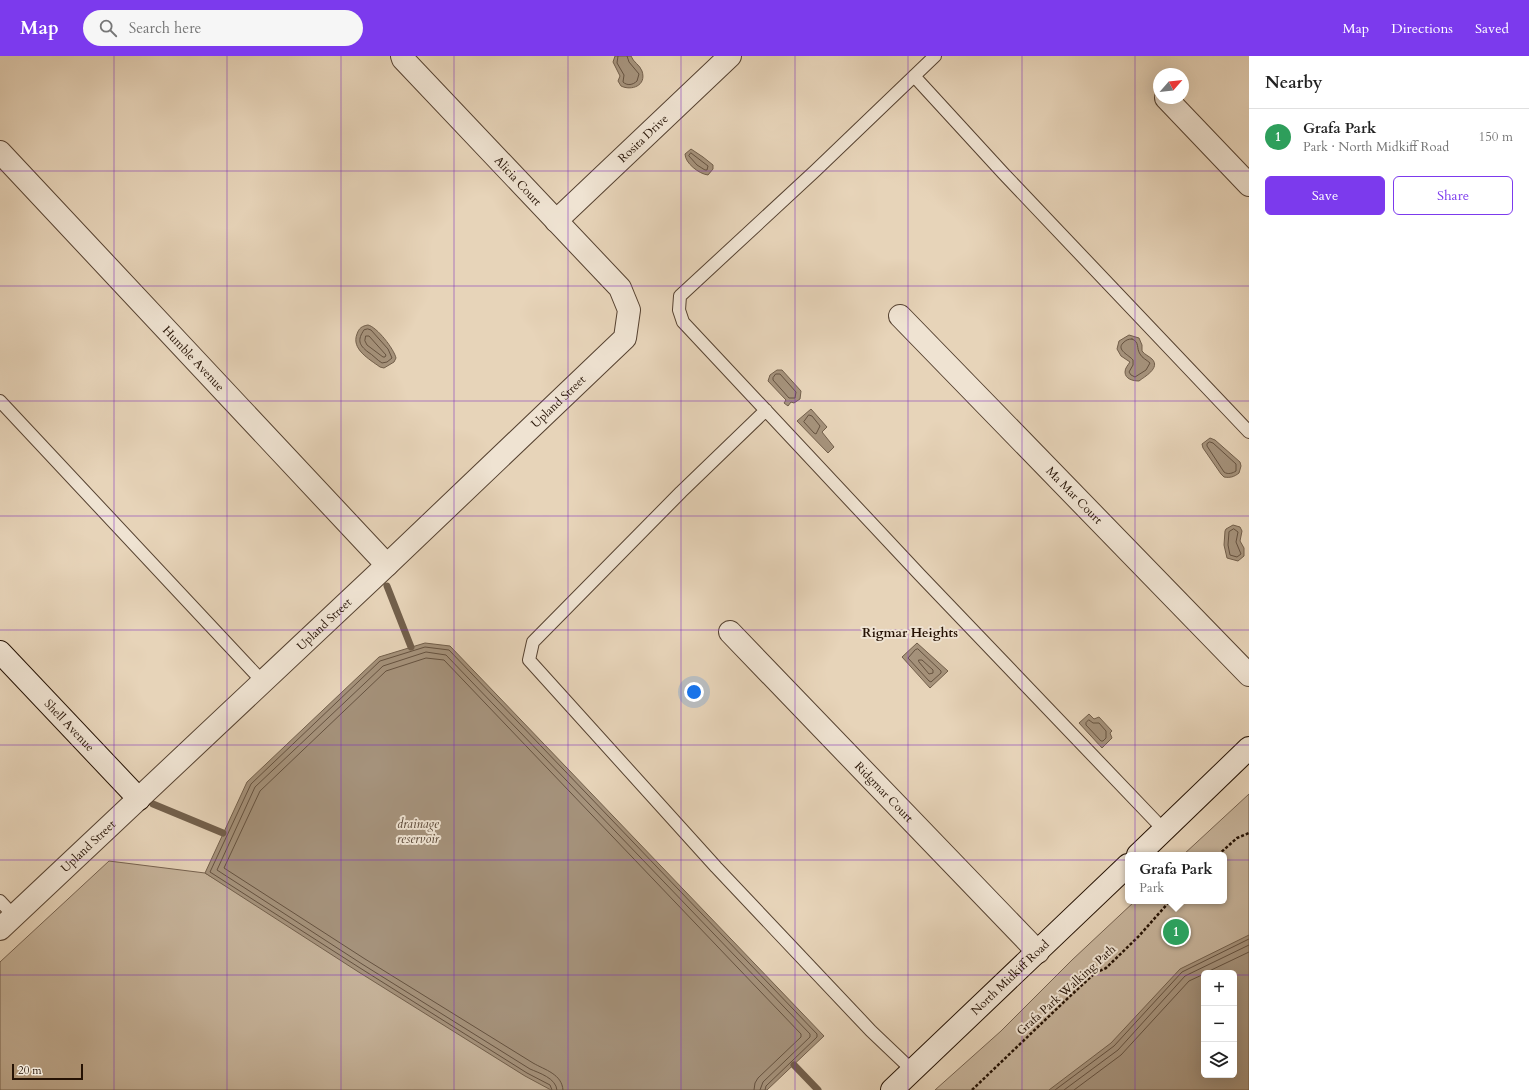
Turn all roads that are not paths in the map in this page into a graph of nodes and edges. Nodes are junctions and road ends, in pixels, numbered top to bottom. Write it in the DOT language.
graph roads {
  1 [pos="402,56"];
  2 [pos="730,56"];
  3 [pos="935,56"];
  4 [pos="914,76"];
  5 [pos="1172,104"];
  6 [pos="0,152"];
  7 [pos="1249,185"];
  8 [pos="556,221"];
  9 [pos="629,310"];
  10 [pos="900,316"];
  11 [pos="0,401"];
  12 [pos="766,410"];
  13 [pos="1249,432"];
  14 [pos="387,565"];
  15 [pos="730,632"];
  16 [pos="0,652"];
  17 [pos="1249,675"];
  18 [pos="263,682"];
  19 [pos="1249,748"];
  20 [pos="139,799"];
  21 [pos="1164,830"];
  22 [pos="1141,852"];
  23 [pos="1125,868"];
  24 [pos="5,915"];
  25 [pos="1038,952"];
  26 [pos="912,1070"];
  27 [pos="892,1090"];
  1 -- 8 [label="street, Alicia Court"];
  2 -- 8 [label="street, Rosita Drive"];
  3 -- 4 [label="lane"];
  4 -- 12 [label="lane"];
  4 -- 13 [label="lane"];
  5 -- 7 [label="street"];
  6 -- 14 [label="street, Humble Avenue"];
  8 -- 9 [label="street, Alicia Court"];
  9 -- 14 [label="street, Upland Street"];
  10 -- 17 [label="street, Ma Mar Court"];
  11 -- 18 [label="lane"];
  12 -- 21 [label="lane"];
  12 -- 26 [label="lane"];
  14 -- 18 [label="street, Upland Street"];
  15 -- 25 [label="street, Ridgmar Court"];
  16 -- 20 [label="street, Shell Avenue"];
  18 -- 20 [label="street, Upland Street"];
  19 -- 21 [label="street"];
  20 -- 24 [label="street, Upland Street"];
  21 -- 22 [label="street"];
  23 -- 25 [label="street, North Midkiff Road"];
  25 -- 26 [label="street, North Midkiff Road"];
  26 -- 27 [label="street, North Midkiff Road"];
}
